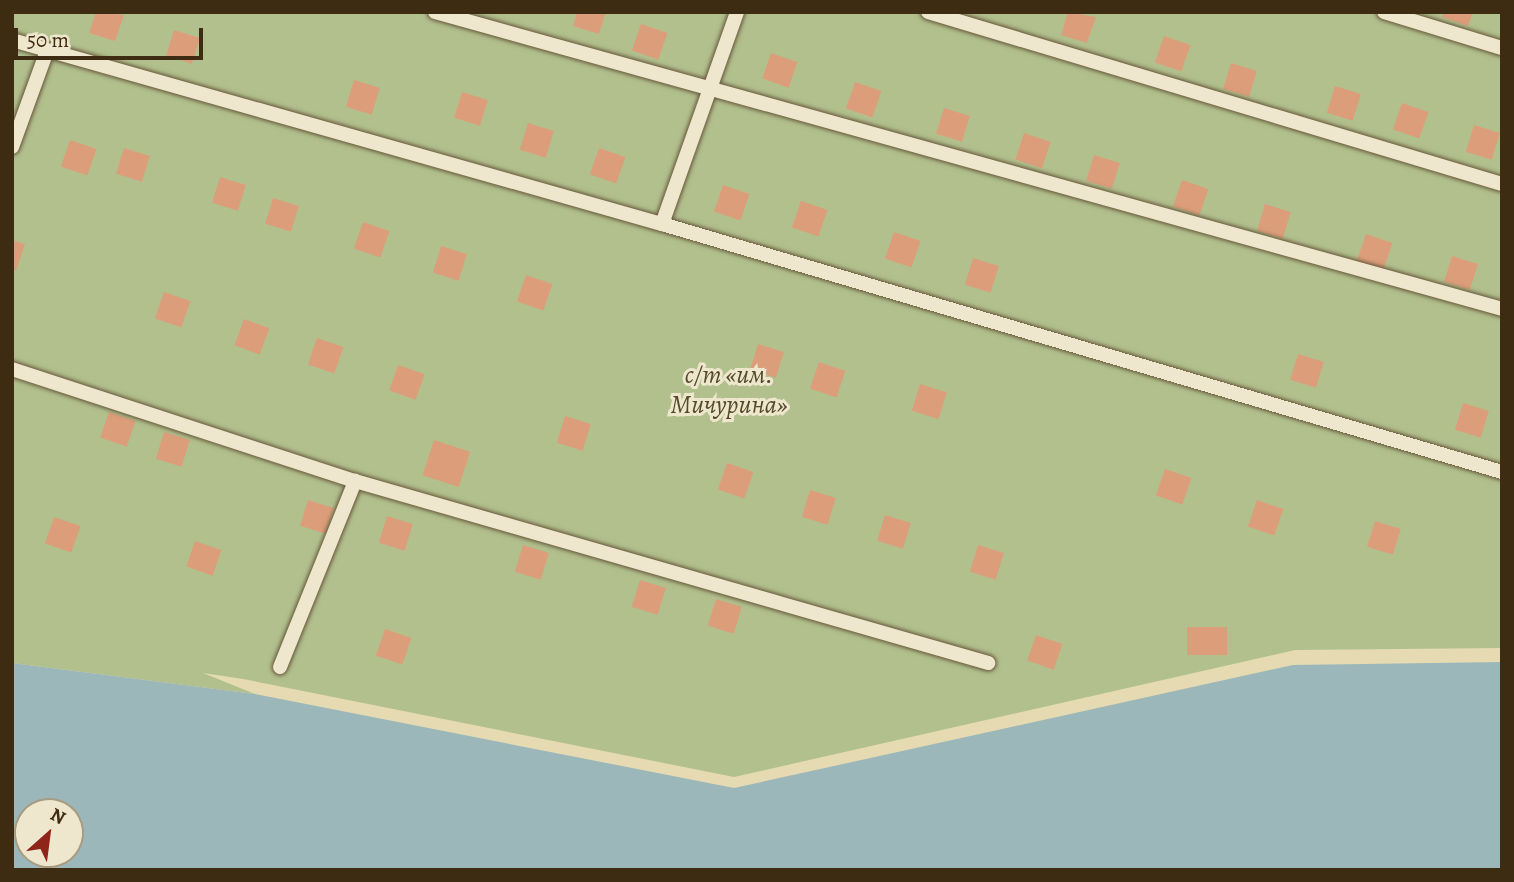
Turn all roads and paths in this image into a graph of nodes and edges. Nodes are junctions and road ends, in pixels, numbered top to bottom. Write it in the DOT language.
graph roads {
  1 [pos="435,12"];
  2 [pos="737,12"];
  3 [pos="928,12"];
  4 [pos="1384,12"];
  5 [pos="12,40"];
  6 [pos="1502,48"];
  7 [pos="47,51"];
  8 [pos="706,91"];
  9 [pos="12,147"];
  10 [pos="1502,184"];
  11 [pos="662,223"];
  12 [pos="1502,309"];
  13 [pos="12,369"];
  14 [pos="1502,472"];
  15 [pos="355,481"];
  16 [pos="988,663"];
  17 [pos="280,667"];
  1 -- 8 [label="lane"];
  2 -- 8 [label="lane"];
  3 -- 10 [label="lane"];
  4 -- 6 [label="lane"];
  5 -- 7 [label="lane"];
  7 -- 9 [label="lane"];
  7 -- 11 [label="lane"];
  8 -- 11 [label="lane"];
  8 -- 12 [label="lane"];
  11 -- 14 [label="lane"];
  13 -- 15 [label="lane"];
  15 -- 16 [label="lane"];
  15 -- 17 [label="lane"];
}
